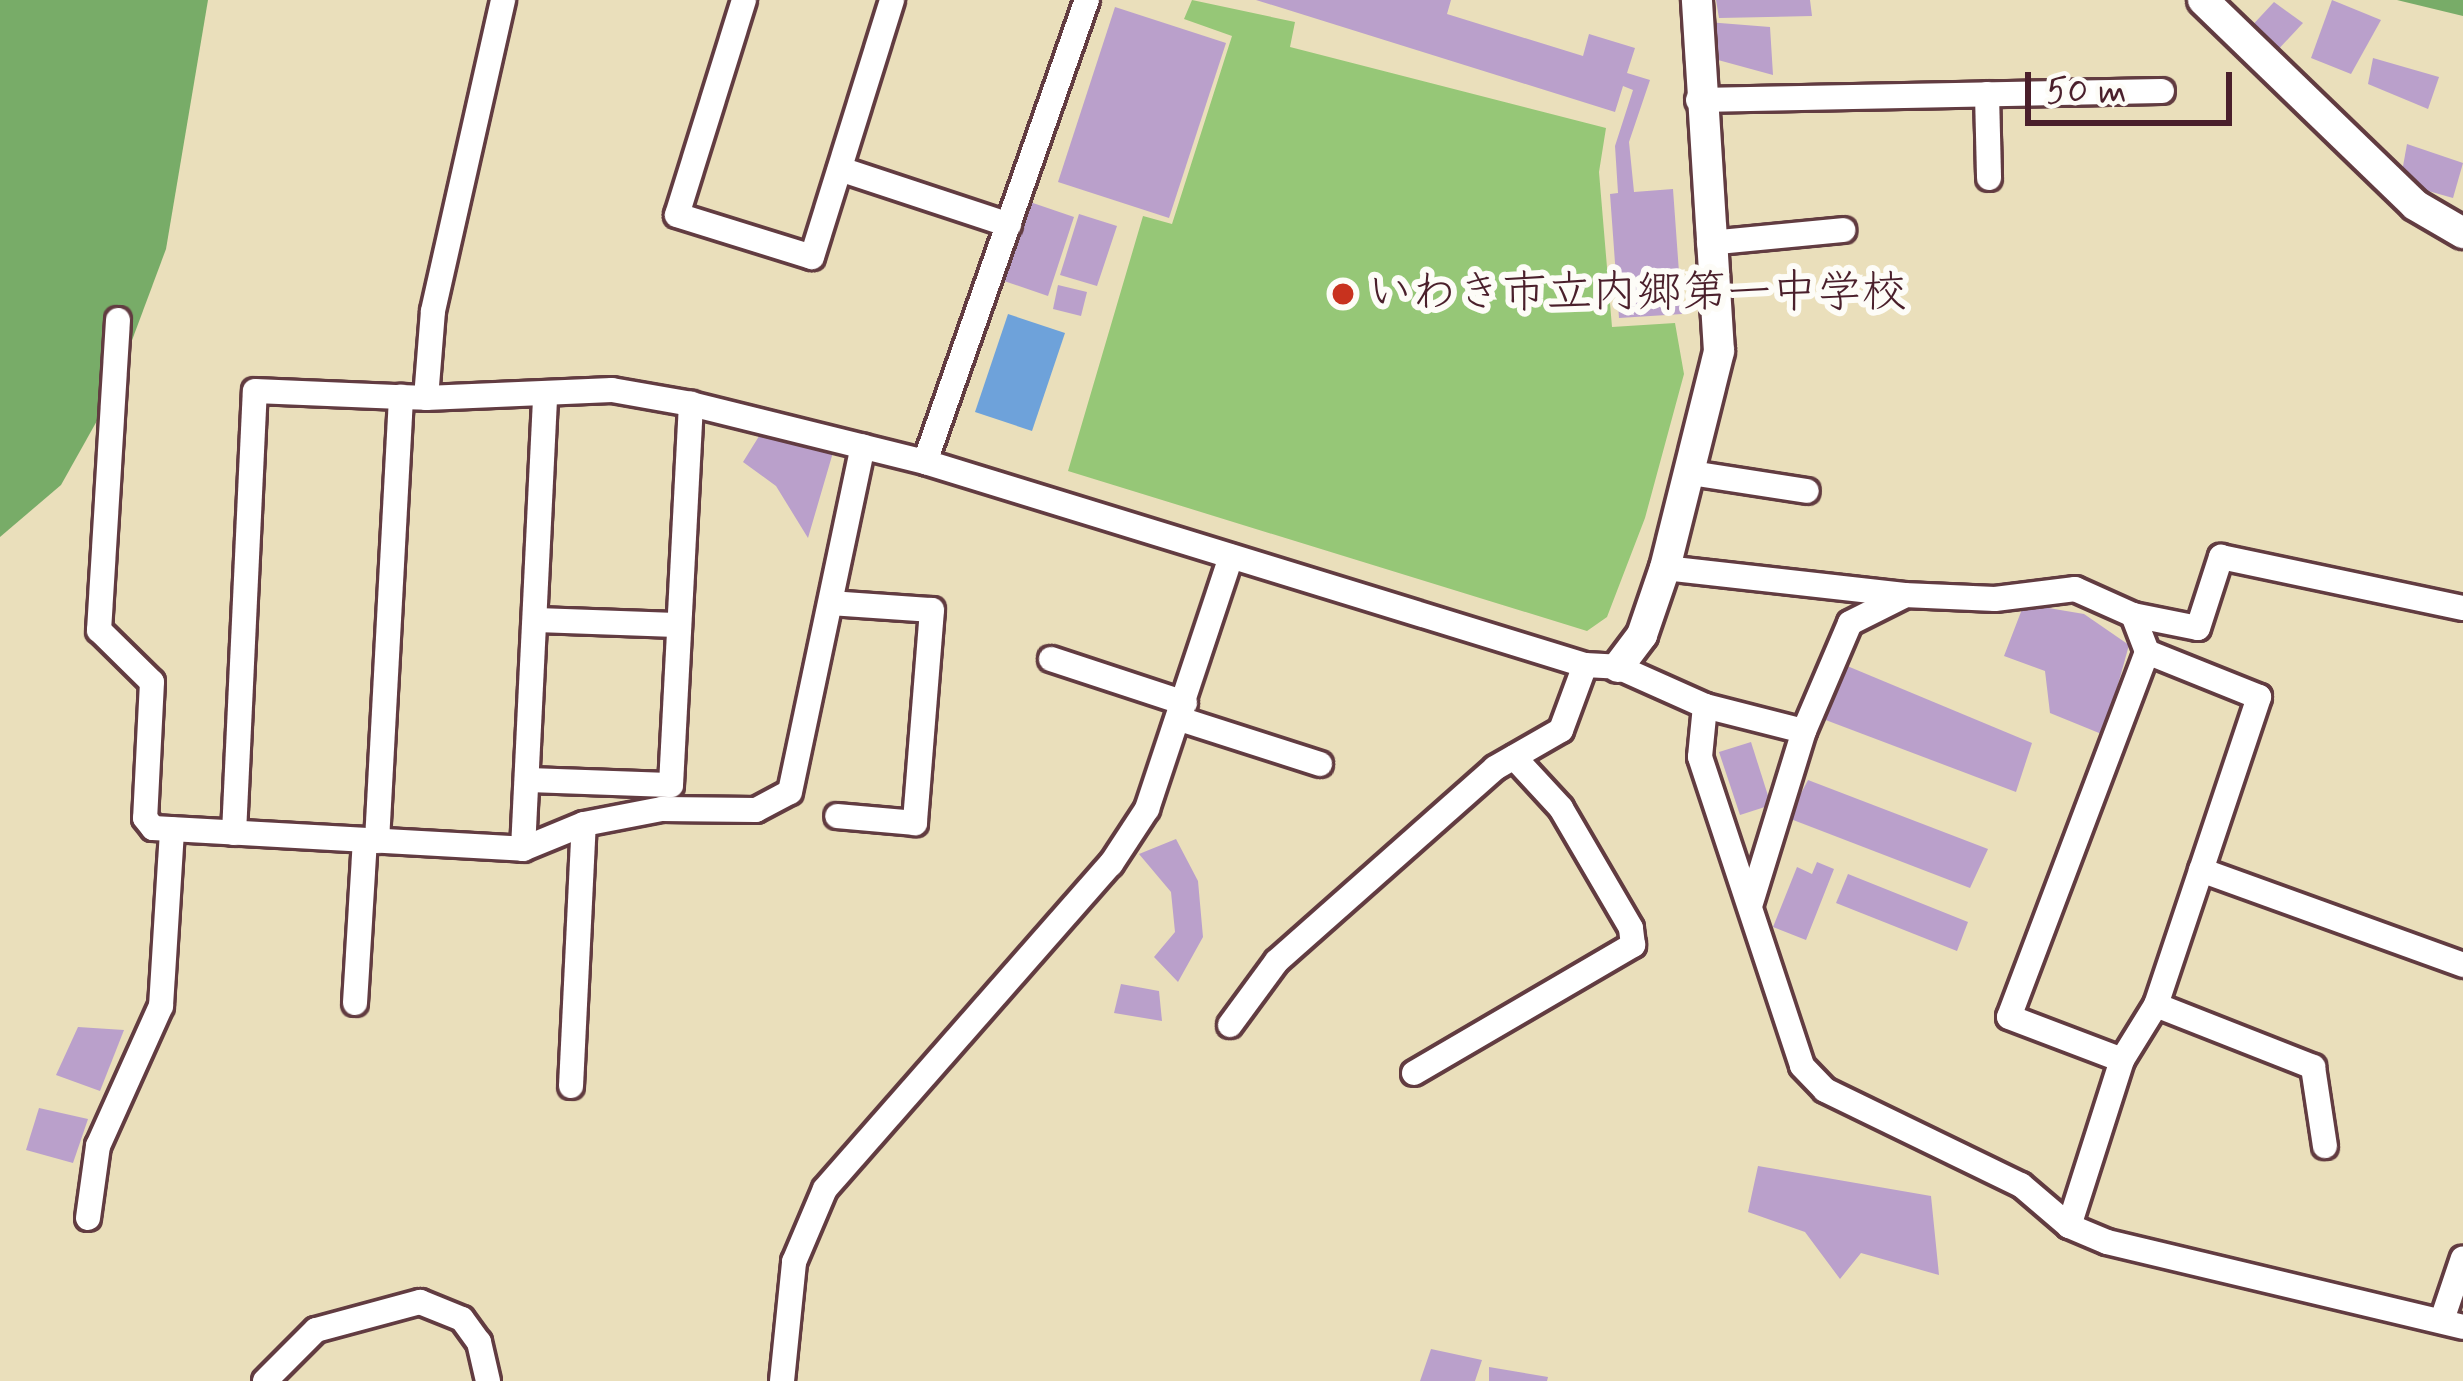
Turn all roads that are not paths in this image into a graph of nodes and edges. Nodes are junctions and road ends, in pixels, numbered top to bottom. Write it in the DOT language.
graph roads {
  1 [pos="503,0"];
  2 [pos="745,0"];
  3 [pos="892,0"];
  4 [pos="1087,0"];
  5 [pos="1696,0"];
  6 [pos="2203,0"];
  7 [pos="2162,91"];
  8 [pos="1987,94"];
  9 [pos="1697,100"];
  10 [pos="840,169"];
  11 [pos="1989,178"];
  12 [pos="1009,225"];
  13 [pos="1843,230"];
  14 [pos="2463,233"];
  15 [pos="1709,243"];
  16 [pos="118,320"];
  17 [pos="414,397"];
  18 [pos="545,398"];
  19 [pos="691,404"];
  20 [pos="863,447"];
  21 [pos="925,462"];
  22 [pos="1691,472"];
  23 [pos="1807,491"];
  24 [pos="1231,557"];
  25 [pos="1665,568"];
  26 [pos="1904,596"];
  27 [pos="831,603"];
  28 [pos="2463,608"];
  29 [pos="2133,615"];
  30 [pos="535,620"];
  31 [pos="678,626"];
  32 [pos="2147,652"];
  33 [pos="1051,659"];
  34 [pos="1585,665"];
  35 [pos="1618,667"];
  36 [pos="1705,706"];
  37 [pos="1183,711"];
  38 [pos="1804,730"];
  39 [pos="1514,757"];
  40 [pos="1320,764"];
  41 [pos="526,780"];
  42 [pos="837,816"];
  43 [pos="584,824"];
  44 [pos="172,829"];
  45 [pos="234,833"];
  46 [pos="370,840"];
  47 [pos="523,849"];
  48 [pos="2201,870"];
  49 [pos="1751,903"];
  50 [pos="2463,965"];
  51 [pos="356,1003"];
  52 [pos="2156,1005"];
  53 [pos="1230,1025"];
  54 [pos="2122,1060"];
  55 [pos="1414,1073"];
  56 [pos="571,1086"];
  57 [pos="2325,1146"];
  58 [pos="88,1218"];
  59 [pos="2069,1226"];
  60 [pos="2463,1258"];
  61 [pos="2453,1324"];
  62 [pos="265,1381"];
  63 [pos="488,1381"];
  64 [pos="782,1381"];
  1 -- 17 [label="street"];
  2 -- 10 [label="street"];
  3 -- 10 [label="street"];
  4 -- 12 [label="street"];
  5 -- 9 [label="street"];
  6 -- 14 [label="street"];
  7 -- 8 [label="street"];
  8 -- 9 [label="street"];
  8 -- 11 [label="street"];
  9 -- 15 [label="street"];
  10 -- 12 [label="street"];
  12 -- 21 [label="street"];
  13 -- 15 [label="street"];
  15 -- 22 [label="street"];
  16 -- 44 [label="street"];
  17 -- 18 [label="street"];
  17 -- 45 [label="street"];
  17 -- 46 [label="street"];
  18 -- 19 [label="street"];
  18 -- 30 [label="street"];
  19 -- 20 [label="street"];
  19 -- 31 [label="street"];
  20 -- 21 [label="street"];
  20 -- 27 [label="street"];
  21 -- 24 [label="street"];
  22 -- 23 [label="street"];
  22 -- 25 [label="street"];
  24 -- 34 [label="street"];
  24 -- 37 [label="street"];
  25 -- 26 [label="street"];
  25 -- 35 [label="street"];
  26 -- 29 [label="street"];
  26 -- 38 [label="street"];
  27 -- 42 [label="street"];
  27 -- 43 [label="street"];
  28 -- 29 [label="street"];
  29 -- 32 [label="street"];
  30 -- 31 [label="street"];
  30 -- 41 [label="street"];
  31 -- 41 [label="street"];
  32 -- 48 [label="street"];
  32 -- 54 [label="street"];
  33 -- 37 [label="street"];
  34 -- 35 [label="street"];
  34 -- 39 [label="street"];
  35 -- 36 [label="street"];
  36 -- 38 [label="street"];
  36 -- 49 [label="street"];
  37 -- 40 [label="street"];
  37 -- 64 [label="street"];
  38 -- 49 [label="street"];
  39 -- 53 [label="street"];
  39 -- 55 [label="street"];
  41 -- 47 [label="street"];
  43 -- 47 [label="street"];
  43 -- 56 [label="street"];
  44 -- 45 [label="street"];
  44 -- 58 [label="street"];
  45 -- 46 [label="street"];
  46 -- 47 [label="street"];
  46 -- 51 [label="street"];
  48 -- 50 [label="street"];
  48 -- 52 [label="street"];
  49 -- 59 [label="street"];
  52 -- 54 [label="street"];
  52 -- 57 [label="street"];
  54 -- 59 [label="street"];
  59 -- 61 [label="street"];
  60 -- 61 [label="street"];
  62 -- 63 [label="street"];
}
